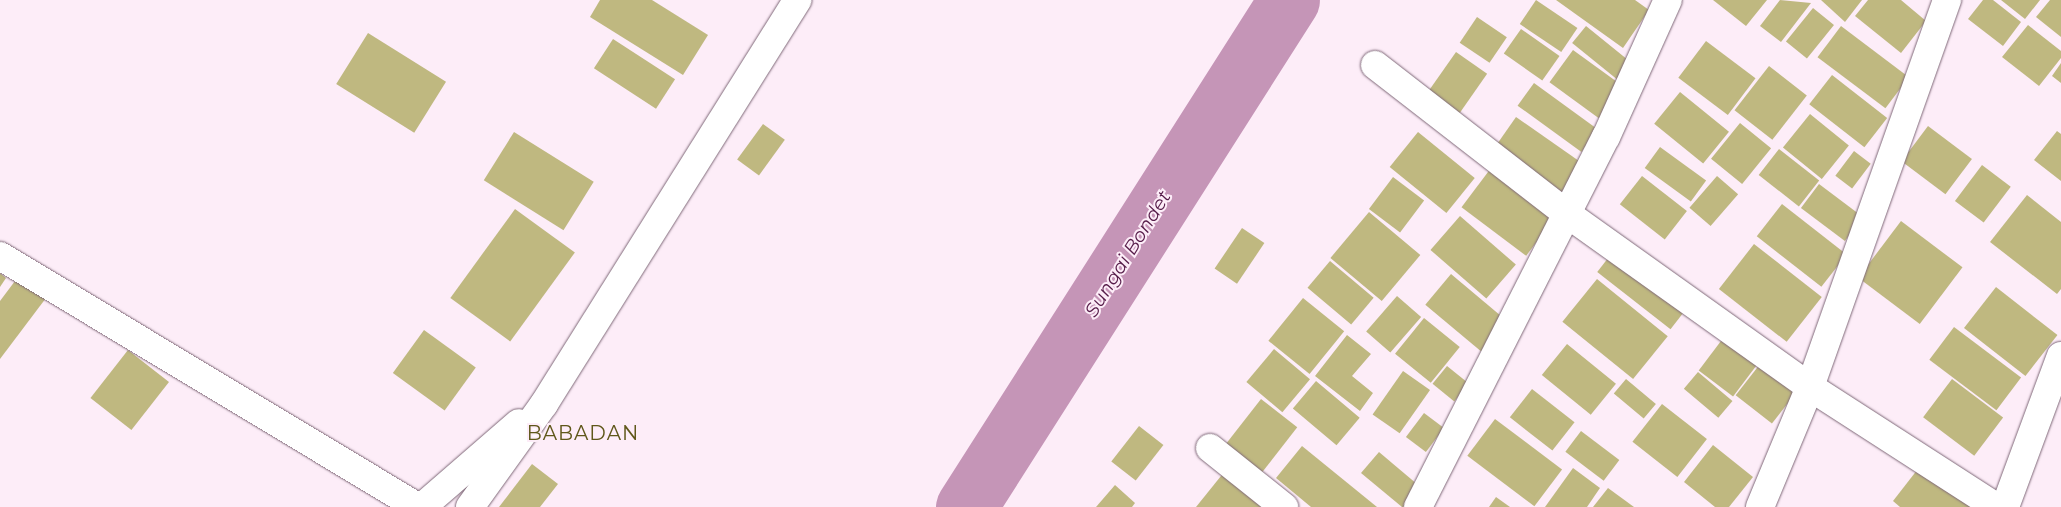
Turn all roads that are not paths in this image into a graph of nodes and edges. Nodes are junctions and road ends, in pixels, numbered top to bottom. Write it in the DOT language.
graph roads {
  1 [pos="797,0"];
  2 [pos="1668,0"];
  3 [pos="1948,0"];
  4 [pos="1375,65"];
  5 [pos="1566,212"];
  6 [pos="0,256"];
  7 [pos="2061,356"];
  8 [pos="1810,387"];
  9 [pos="544,404"];
  10 [pos="1210,448"];
  11 [pos="417,507"];
  12 [pos="422,507"];
  13 [pos="470,507"];
  14 [pos="1284,507"];
  15 [pos="1418,507"];
  16 [pos="1760,507"];
  17 [pos="1996,507"];
  18 [pos="2006,507"];
  1 -- 9 [label="street"];
  2 -- 5 [label="street"];
  3 -- 8 [label="street"];
  4 -- 5 [label="street"];
  5 -- 8 [label="street"];
  5 -- 15 [label="street"];
  6 -- 11 [label="street"];
  7 -- 18 [label="street"];
  8 -- 16 [label="street"];
  8 -- 17 [label="street"];
  9 -- 12 [label="street"];
  9 -- 13 [label="street"];
  10 -- 14 [label="street"];
}
